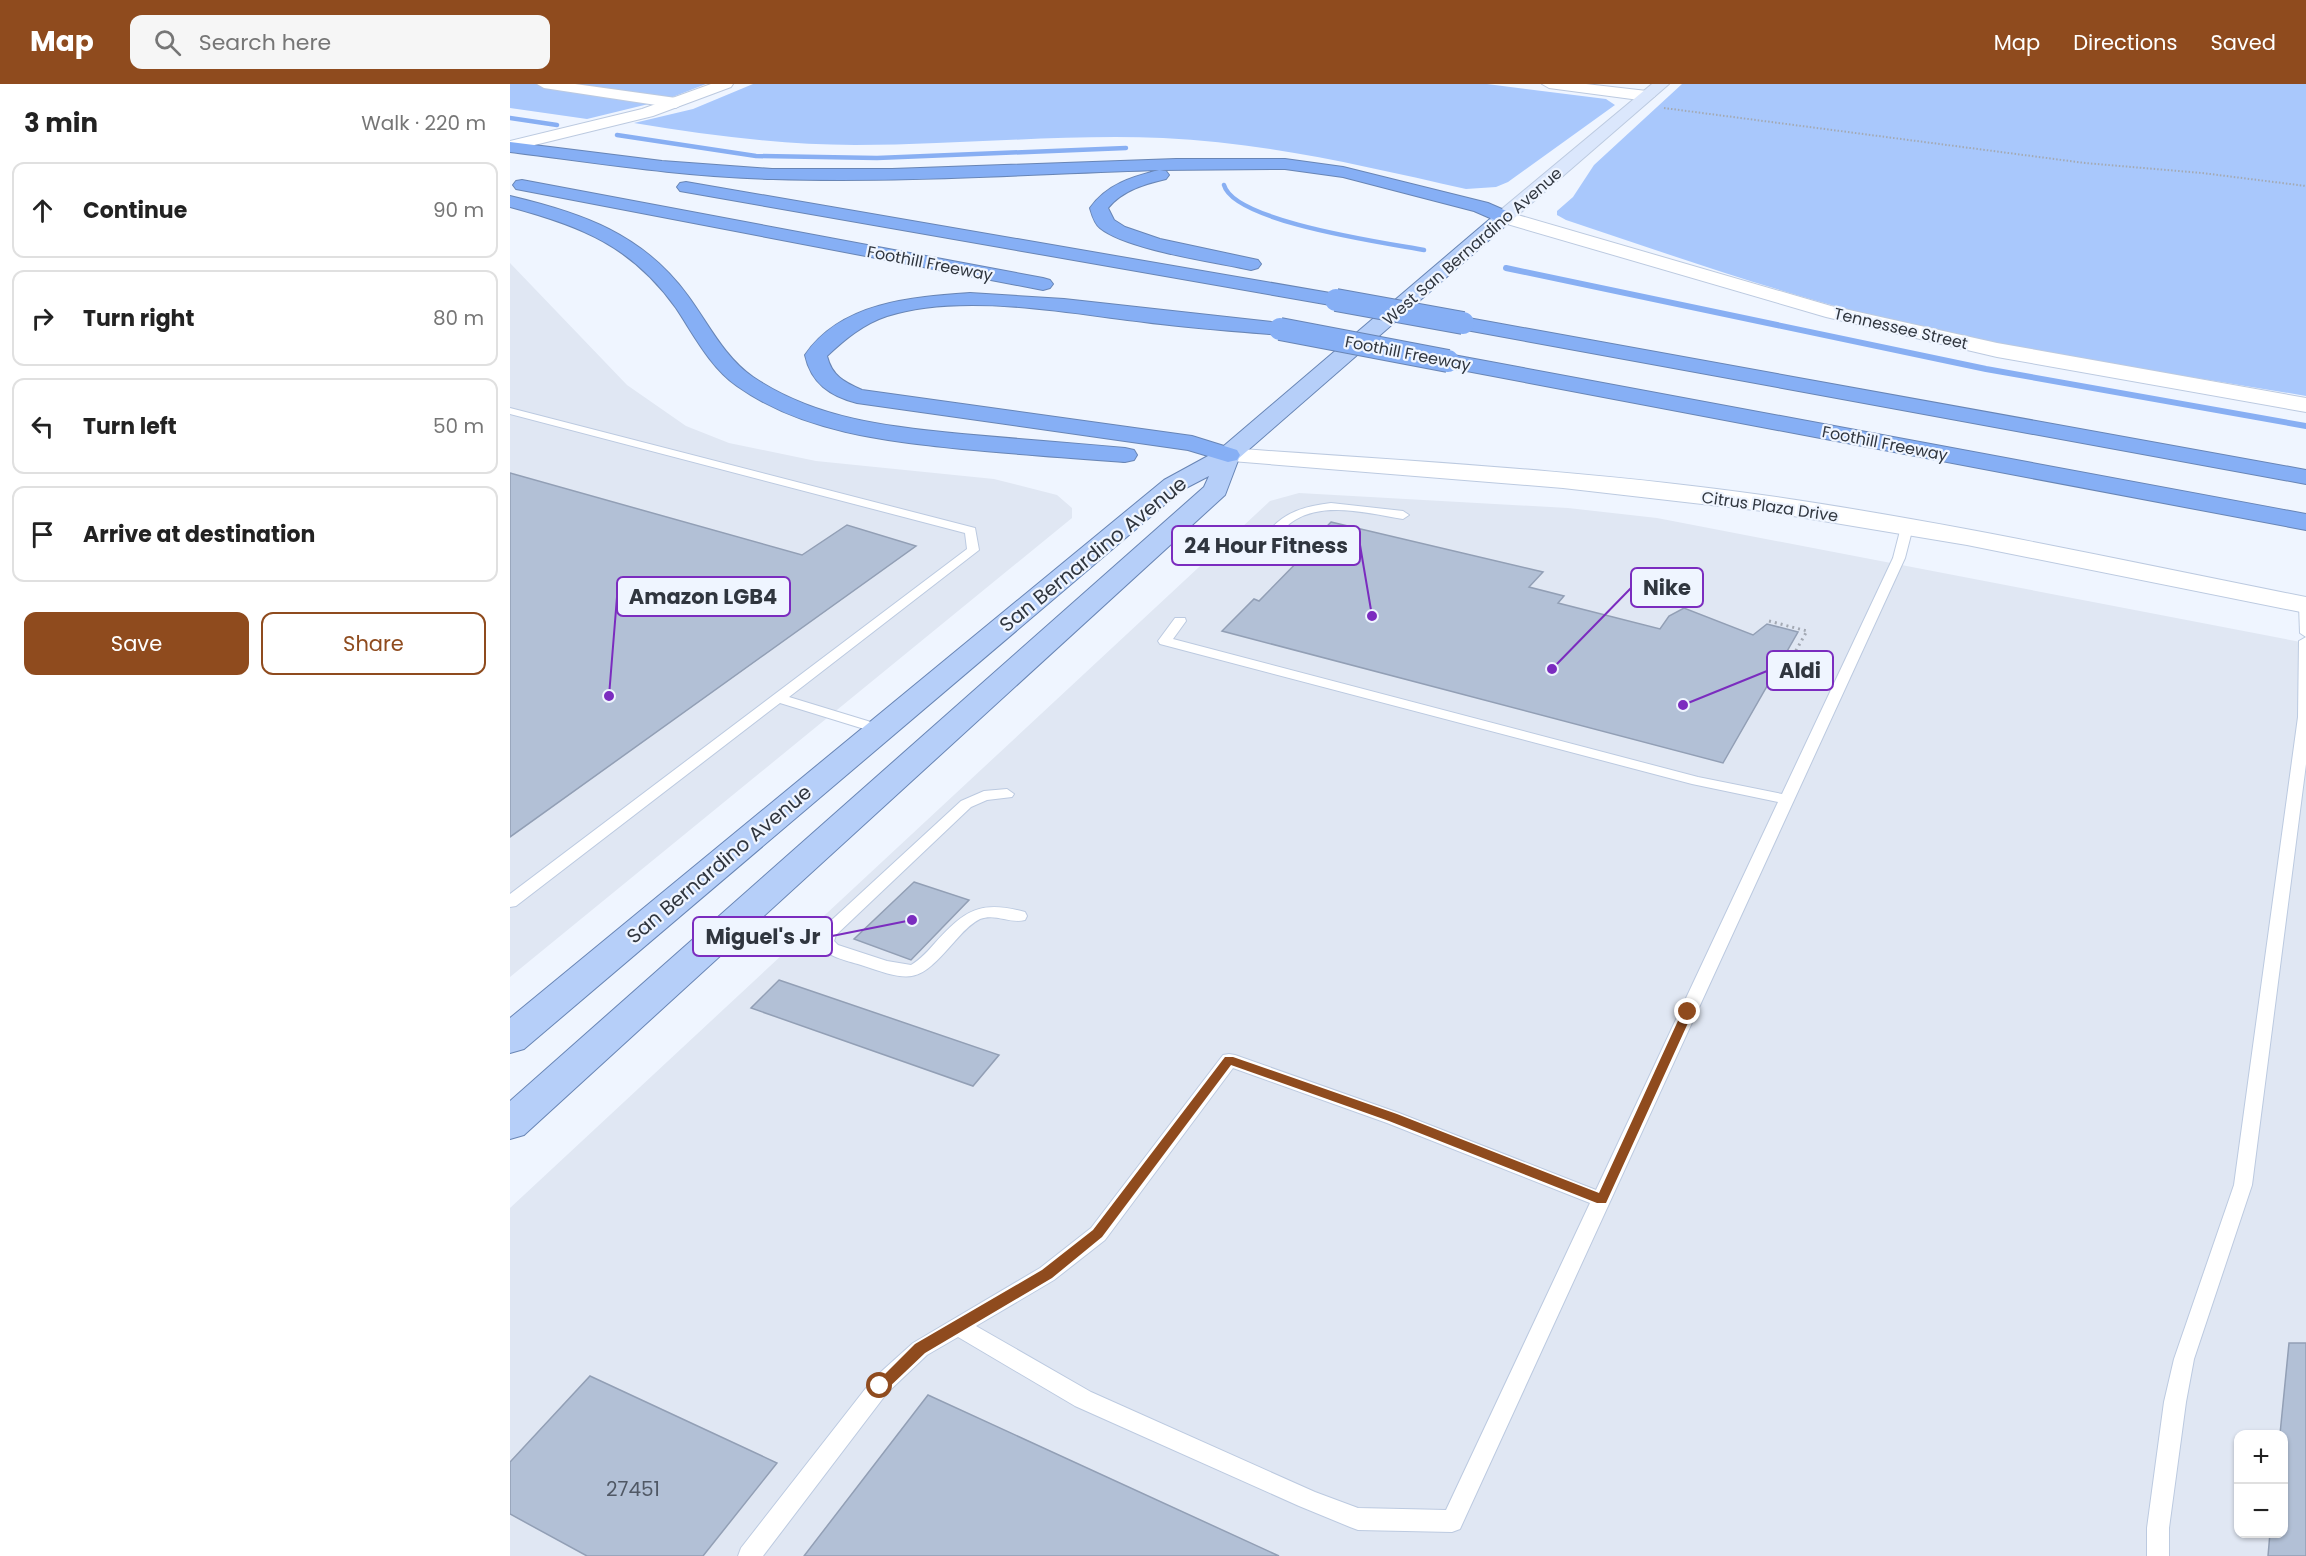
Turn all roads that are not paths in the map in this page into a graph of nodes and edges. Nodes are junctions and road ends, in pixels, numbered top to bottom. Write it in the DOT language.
graph roads {
  1 [pos="544,84"];
  2 [pos="725,84"];
  3 [pos="1549,84"];
  4 [pos="1661,84"];
  5 [pos="1642,101"];
  6 [pos="676,103"];
  7 [pos="545,144"];
  8 [pos="511,152"];
  9 [pos="510,183"];
  10 [pos="510,201"];
  11 [pos="1504,217"];
  12 [pos="1266,267"];
  13 [pos="1299,275"];
  14 [pos="1468,318"];
  15 [pos="1280,329"];
  16 [pos="2306,405"];
  17 [pos="510,411"];
  18 [pos="1228,455"];
  19 [pos="2306,477"];
  20 [pos="1402,515"];
  21 [pos="2306,522"];
  22 [pos="1907,527"];
  23 [pos="1273,533"];
  24 [pos="2306,605"];
  25 [pos="1180,621"];
  26 [pos="2306,633"];
  27 [pos="2306,641"];
  28 [pos="778,698"];
  29 [pos="879,729"];
  30 [pos="1007,794"];
  31 [pos="1786,799"];
  32 [pos="510,902"];
  33 [pos="1019,916"];
  34 [pos="510,1039"];
  35 [pos="510,1124"];
  36 [pos="1602,1200"];
  37 [pos="957,1326"];
  38 [pos="749,1556"];
  39 [pos="2158,1556"];
  1 -- 6 [label="street"];
  2 -- 6 [label="street"];
  3 -- 5 [label="street"];
  4 -- 5 [label="main road, West San Bernardino Avenue"];
  5 -- 11 [label="main road, West San Bernardino Avenue"];
  6 -- 7 [label="street"];
  7 -- 8 [label="highway"];
  7 -- 11 [label="highway"];
  8 -- 14 [label="highway, Foothill Freeway, bridge"];
  9 -- 15 [label="highway, Foothill Freeway"];
  10 -- 18 [label="highway"];
  11 -- 12 [label="highway"];
  11 -- 16 [label="street, Tennessee Street"];
  11 -- 18 [label="main road, West San Bernardino Avenue"];
  13 -- 14 [label="highway"];
  14 -- 19 [label="highway, Foothill Freeway"];
  15 -- 18 [label="highway"];
  15 -- 21 [label="highway, Foothill Freeway, bridge"];
  17 -- 28 [label="lane"];
  18 -- 22 [label="street, Citrus Plaza Drive"];
  18 -- 29 [label="main road, San Bernardino Avenue"];
  18 -- 35 [label="main road, San Bernardino Avenue"];
  20 -- 23 [label="lane"];
  22 -- 24 [label="street, Citrus Plaza Drive"];
  22 -- 31 [label="lane"];
  24 -- 26 [label="lane"];
  25 -- 31 [label="lane"];
  27 -- 39 [label="lane"];
  28 -- 29 [label="lane"];
  28 -- 32 [label="lane"];
  29 -- 34 [label="main road, San Bernardino Avenue"];
  30 -- 33 [label="lane"];
  31 -- 36 [label="lane"];
  36 -- 37 [label="lane"];
  36 -- 37 [label="lane"];
  37 -- 38 [label="lane"];
}
